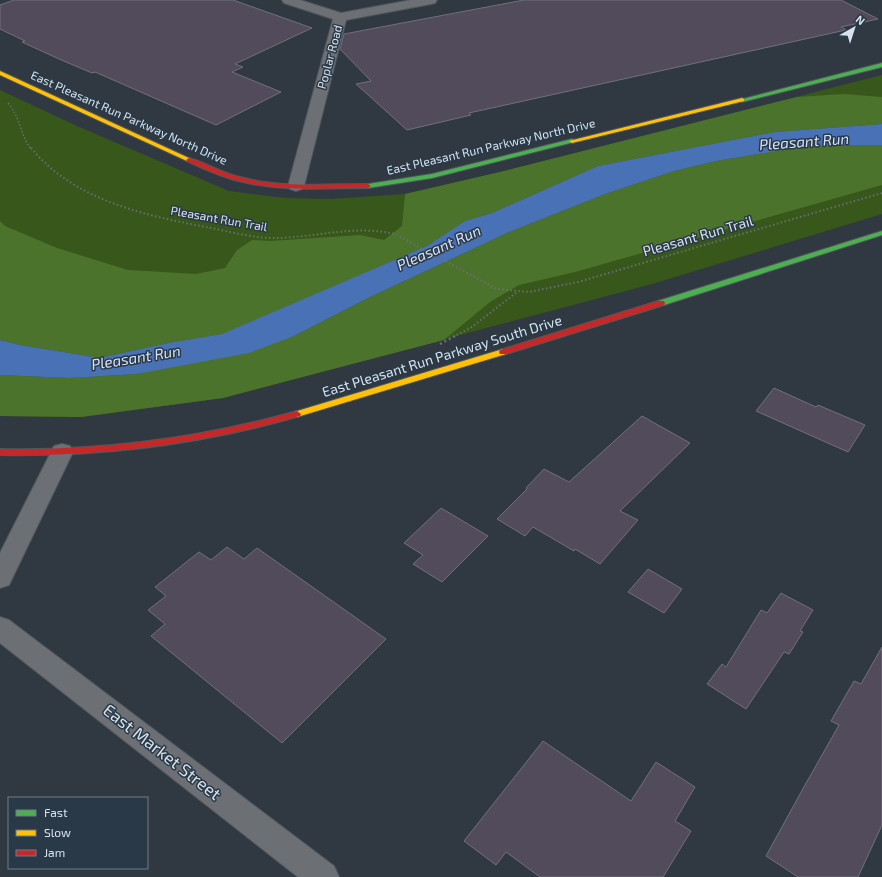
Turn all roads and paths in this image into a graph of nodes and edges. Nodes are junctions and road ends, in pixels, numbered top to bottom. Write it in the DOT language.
graph roads {
  1 [pos="288,0"];
  2 [pos="431,0"];
  3 [pos="340,17"];
  4 [pos="882,65"];
  5 [pos="0,73"];
  6 [pos="4,100"];
  7 [pos="296,186"];
  8 [pos="882,193"];
  9 [pos="882,233"];
  10 [pos="517,292"];
  11 [pos="434,347"];
  12 [pos="0,452"];
  13 [pos="62,452"];
  14 [pos="0,578"];
  15 [pos="0,628"];
  16 [pos="323,877"];
  1 -- 3 [label="street"];
  2 -- 3 [label="street, Poplar Road"];
  3 -- 7 [label="street, Poplar Road"];
  4 -- 7 [label="main road, East Pleasant Run Parkway North Drive"];
  5 -- 7 [label="main road, East Pleasant Run Parkway North Drive"];
  6 -- 10 [label="path, Pleasant Run Trail"];
  8 -- 10 [label="path, Pleasant Run Trail"];
  9 -- 13 [label="main road, East Pleasant Run Parkway South Drive"];
  10 -- 11 [label="path"];
  12 -- 13 [label="main road, East Pleasant Run Parkway South Drive"];
  13 -- 14 [label="street"];
  15 -- 16 [label="street, East Market Street"];
}
